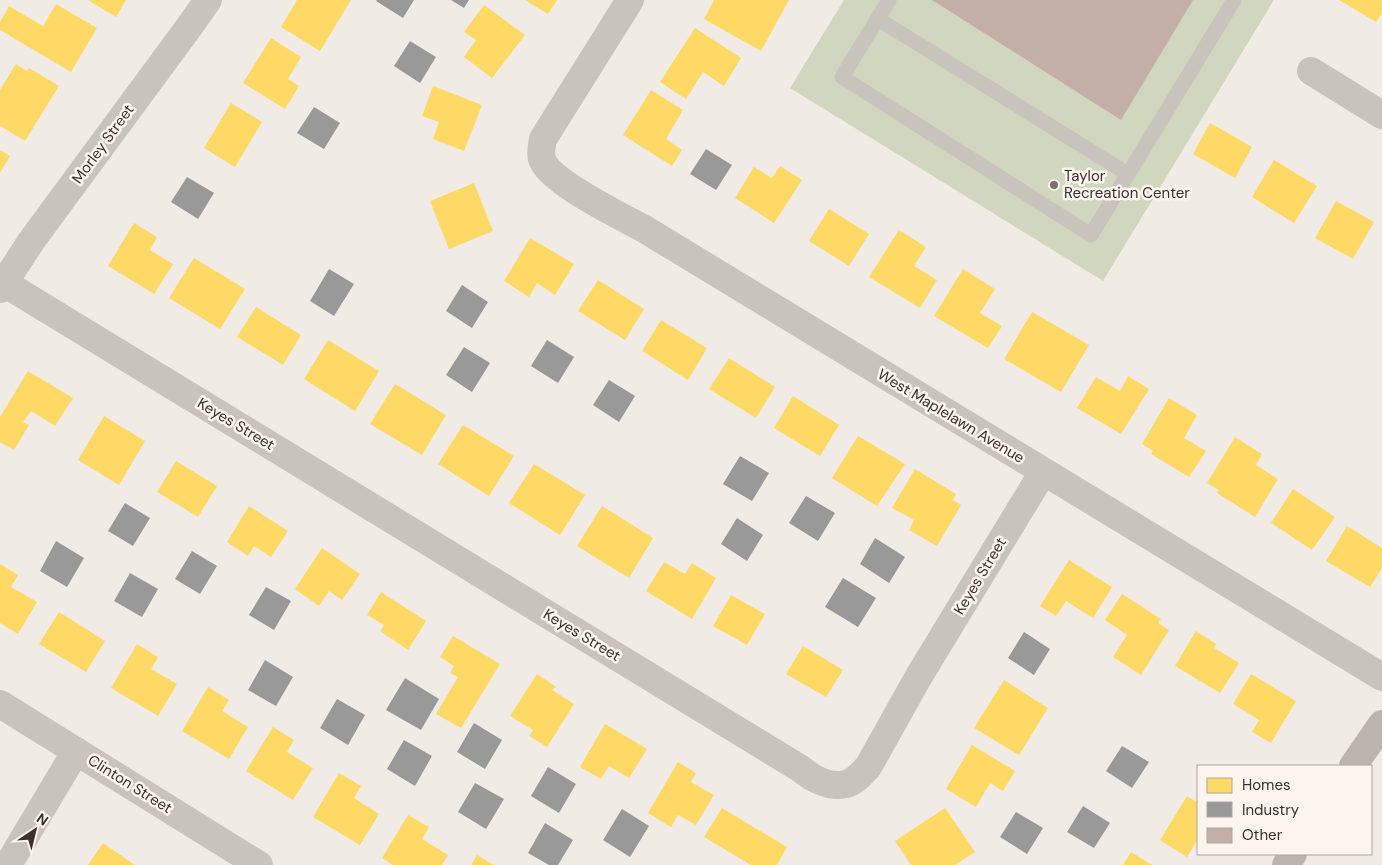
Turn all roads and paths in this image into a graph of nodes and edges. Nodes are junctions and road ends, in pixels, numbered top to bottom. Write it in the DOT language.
graph roads {
  1 [pos="208,0"];
  2 [pos="630,0"];
  3 [pos="889,0"];
  4 [pos="1234,0"];
  5 [pos="878,19"];
  6 [pos="1311,71"];
  7 [pos="1382,115"];
  8 [pos="1128,174"];
  9 [pos="2,286"];
  10 [pos="1043,472"];
  11 [pos="1382,677"];
  12 [pos="0,704"];
  13 [pos="1382,724"];
  14 [pos="76,751"];
  15 [pos="1354,765"];
  16 [pos="8,865"];
  17 [pos="259,865"];
  1 -- 9 [label="street, Morley Street"];
  2 -- 10 [label="street, West Maplelawn Avenue"];
  3 -- 5 [label="lane"];
  4 -- 8 [label="lane"];
  5 -- 8 [label="lane"];
  5 -- 8 [label="lane"];
  6 -- 7 [label="street"];
  9 -- 10 [label="street, Keyes Street"];
  10 -- 11 [label="street, West Maplelawn Avenue"];
  12 -- 14 [label="street, Clinton Street"];
  13 -- 15 [label="main road"];
  14 -- 16 [label="street"];
  14 -- 17 [label="street, Clinton Street"];
}
